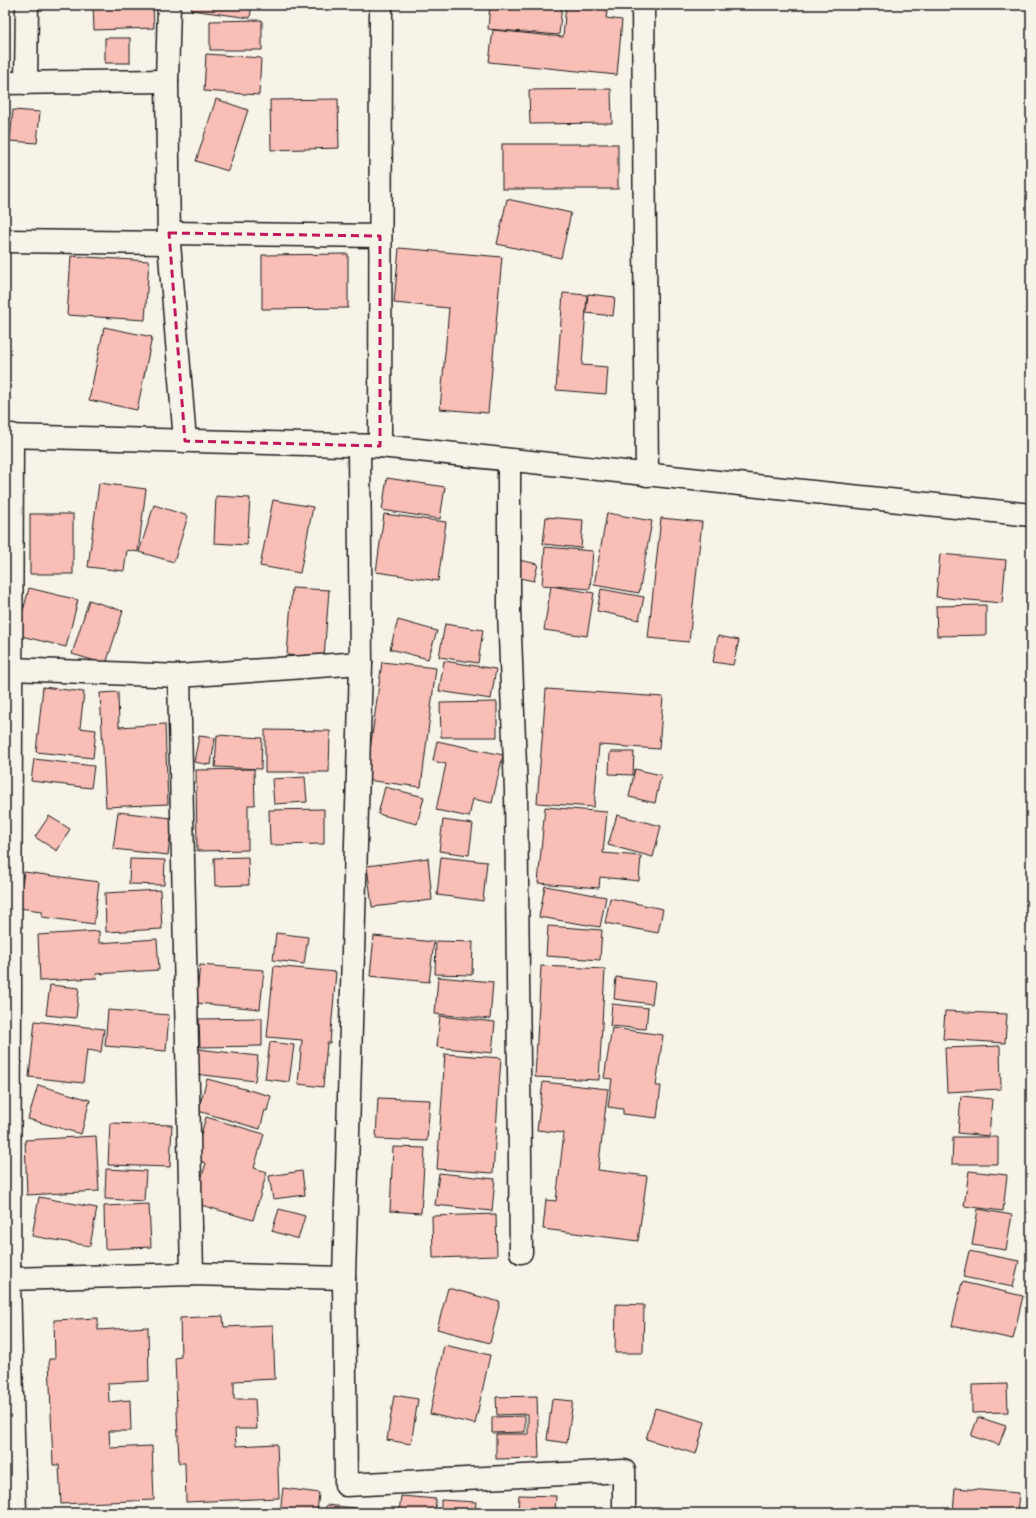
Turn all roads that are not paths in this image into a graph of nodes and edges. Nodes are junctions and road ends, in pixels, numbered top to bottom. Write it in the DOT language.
graph roads {
  1 [pos="27,5"];
  2 [pos="169,5"];
  3 [pos="381,5"];
  4 [pos="643,5"];
  5 [pos="167,81"];
  6 [pos="5,83"];
  7 [pos="26,83"];
  8 [pos="380,236"];
  9 [pos="169,238"];
  10 [pos="5,241"];
  11 [pos="8,436"];
  12 [pos="184,441"];
  13 [pos="369,446"];
  14 [pos="509,461"];
  15 [pos="647,475"];
  16 [pos="1031,515"];
  17 [pos="361,663"];
  18 [pos="12,669"];
  19 [pos="179,676"];
  20 [pos="521,1252"];
  21 [pos="192,1274"];
  22 [pos="344,1278"];
  23 [pos="9,1279"];
  24 [pos="15,1513"];
  25 [pos="624,1513"];
  1 -- 7 [label="street"];
  2 -- 5 [label="street"];
  3 -- 8 [label="street"];
  4 -- 15 [label="street"];
  5 -- 7 [label="street"];
  5 -- 9 [label="street"];
  6 -- 7 [label="street"];
  8 -- 9 [label="street"];
  8 -- 13 [label="street"];
  9 -- 10 [label="street"];
  9 -- 12 [label="street"];
  11 -- 12 [label="street"];
  11 -- 18 [label="street"];
  12 -- 13 [label="street"];
  13 -- 14 [label="street"];
  13 -- 17 [label="street"];
  14 -- 15 [label="street"];
  14 -- 20 [label="street"];
  15 -- 16 [label="street"];
  17 -- 19 [label="street"];
  17 -- 22 [label="street"];
  18 -- 19 [label="street"];
  18 -- 23 [label="street"];
  19 -- 21 [label="street"];
  21 -- 22 [label="street"];
  21 -- 23 [label="street"];
  22 -- 25 [label="street"];
  23 -- 24 [label="street"];
}
